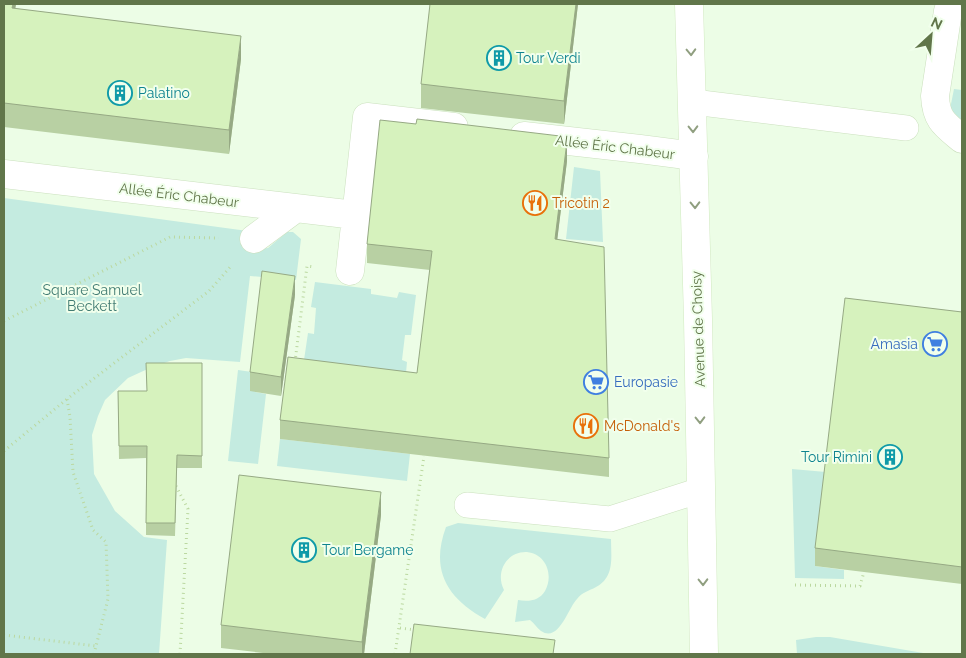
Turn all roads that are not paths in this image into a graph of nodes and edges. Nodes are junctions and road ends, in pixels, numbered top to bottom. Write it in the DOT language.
graph roads {
  1 [pos="689,4"];
  2 [pos="949,8"];
  3 [pos="692,102"];
  4 [pos="906,128"];
  5 [pos="474,130"];
  6 [pos="503,133"];
  7 [pos="962,139"];
  8 [pos="694,156"];
  9 [pos="4,174"];
  10 [pos="296,208"];
  11 [pos="355,215"];
  12 [pos="254,239"];
  13 [pos="350,271"];
  14 [pos="701,490"];
  15 [pos="467,504"];
  16 [pos="704,654"];
  1 -- 3 [label="street, Avenue de Choisy, one-way"];
  2 -- 7 [label="street"];
  3 -- 4 [label="lane"];
  3 -- 8 [label="street, Avenue de Choisy, one-way"];
  5 -- 11 [label="street"];
  6 -- 8 [label="street, Allée Éric Chabeur"];
  8 -- 14 [label="street, Avenue de Choisy, one-way"];
  9 -- 10 [label="street, Allée Éric Chabeur"];
  10 -- 11 [label="street, Allée Éric Chabeur"];
  10 -- 12 [label="street"];
  11 -- 13 [label="street"];
  14 -- 15 [label="lane"];
  14 -- 16 [label="street, Avenue de Choisy, one-way"];
}
